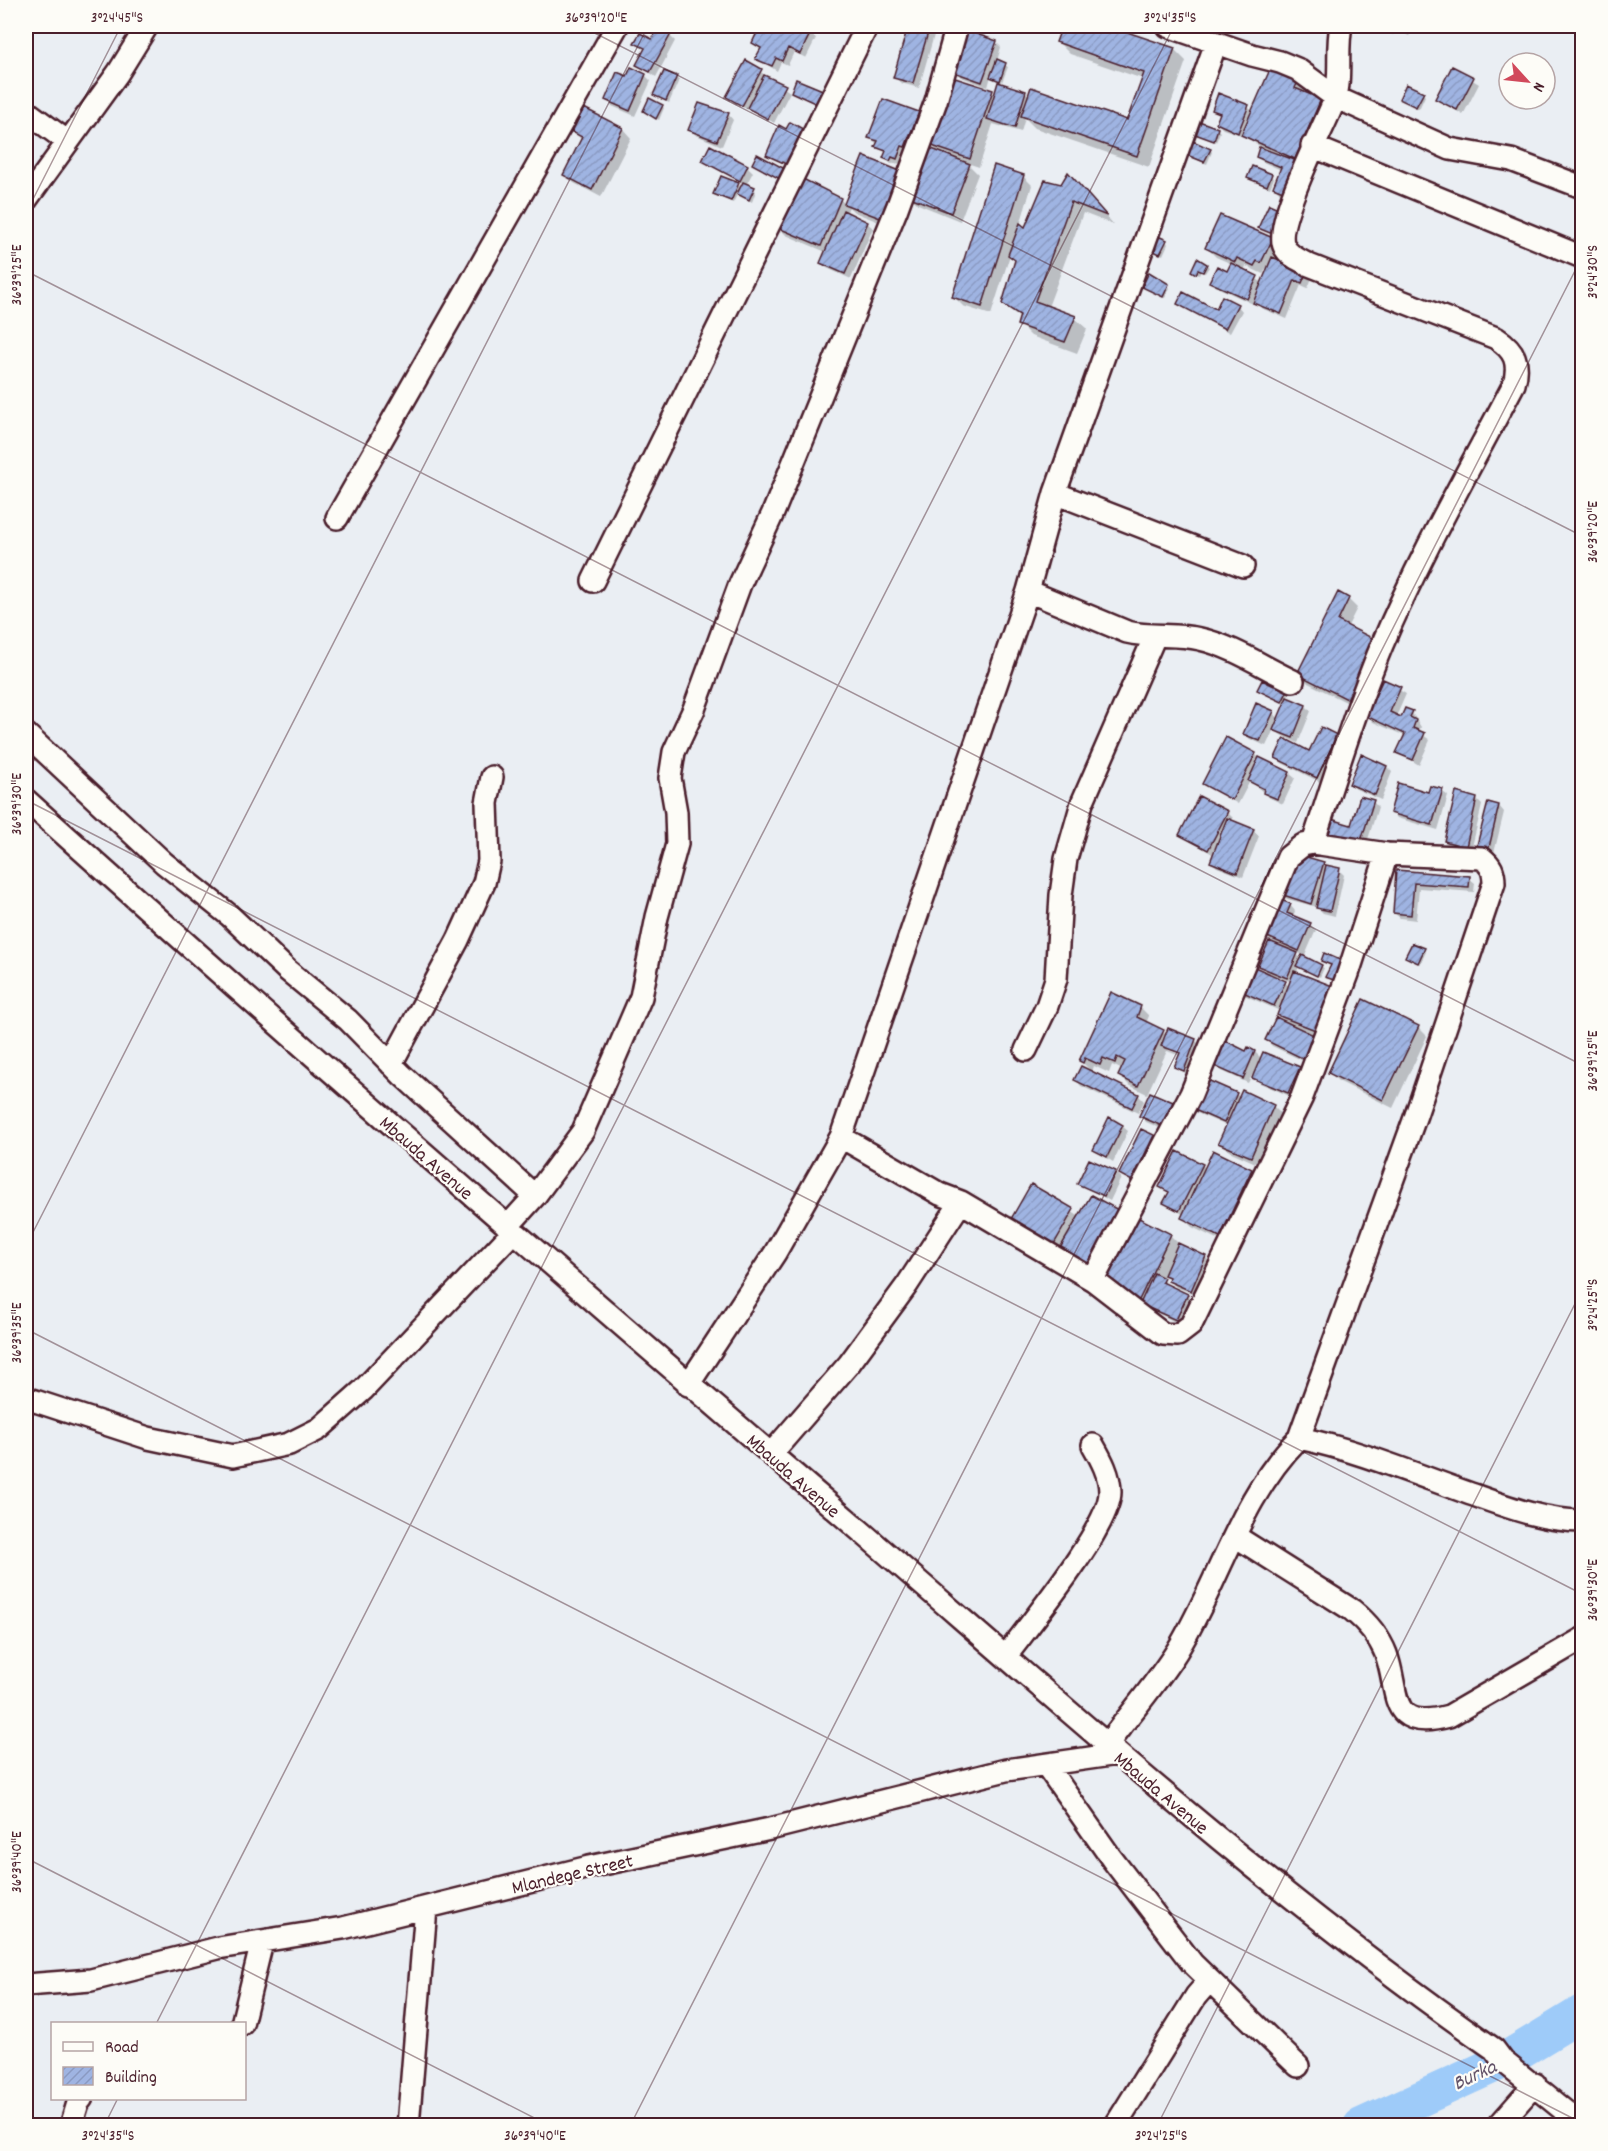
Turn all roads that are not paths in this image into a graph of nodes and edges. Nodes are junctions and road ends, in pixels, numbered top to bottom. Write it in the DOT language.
graph roads {
  1 [pos="147,26"];
  2 [pos="617,26"];
  3 [pos="867,26"];
  4 [pos="957,26"];
  5 [pos="1168,26"];
  6 [pos="1341,26"];
  7 [pos="1216,43"];
  8 [pos="1335,97"];
  9 [pos="26,111"];
  10 [pos="68,142"];
  11 [pos="1312,146"];
  12 [pos="1582,187"];
  13 [pos="26,200"];
  14 [pos="1582,257"];
  15 [pos="1055,493"];
  16 [pos="337,518"];
  17 [pos="1244,566"];
  18 [pos="593,581"];
  19 [pos="1028,591"];
  20 [pos="1155,636"];
  21 [pos="1293,681"];
  22 [pos="26,734"];
  23 [pos="492,777"];
  24 [pos="26,800"];
  25 [pos="1313,843"];
  26 [pos="1387,854"];
  27 [pos="1026,1050"];
  28 [pos="391,1064"];
  29 [pos="841,1137"];
  30 [pos="535,1196"];
  31 [pos="961,1202"];
  32 [pos="510,1230"];
  33 [pos="1093,1280"];
  34 [pos="688,1385"];
  35 [pos="26,1398"];
  36 [pos="1299,1437"];
  37 [pos="1093,1445"];
  38 [pos="771,1454"];
  39 [pos="1582,1521"];
  40 [pos="1235,1536"];
  41 [pos="1582,1639"];
  42 [pos="1006,1656"];
  43 [pos="1112,1750"];
  44 [pos="1046,1764"];
  45 [pos="426,1908"];
  46 [pos="262,1942"];
  47 [pos="1209,1981"];
  48 [pos="26,1985"];
  49 [pos="242,2022"];
  50 [pos="1298,2066"];
  51 [pos="1535,2084"];
  52 [pos="80,2100"];
  53 [pos="1580,2124"];
  54 [pos="71,2126"];
  55 [pos="408,2126"];
  56 [pos="1115,2126"];
  57 [pos="1498,2126"];
  1 -- 10 [label="street"];
  2 -- 16 [label="street"];
  3 -- 18 [label="street"];
  4 -- 30 [label="street"];
  5 -- 7 [label="street"];
  6 -- 8 [label="street"];
  7 -- 8 [label="street"];
  7 -- 15 [label="street"];
  8 -- 11 [label="street"];
  8 -- 12 [label="street"];
  9 -- 10 [label="street"];
  10 -- 13 [label="street"];
  11 -- 14 [label="street"];
  11 -- 25 [label="street"];
  15 -- 17 [label="street"];
  15 -- 19 [label="street"];
  19 -- 20 [label="street"];
  19 -- 29 [label="street"];
  20 -- 21 [label="street"];
  20 -- 27 [label="street"];
  22 -- 28 [label="street"];
  23 -- 28 [label="street"];
  24 -- 32 [label="street, Mbauda Avenue"];
  25 -- 26 [label="street"];
  25 -- 33 [label="street"];
  26 -- 33 [label="street"];
  26 -- 36 [label="street"];
  28 -- 30 [label="street"];
  29 -- 31 [label="street"];
  29 -- 34 [label="street"];
  30 -- 32 [label="street"];
  31 -- 33 [label="street"];
  31 -- 38 [label="street"];
  32 -- 34 [label="street, Mbauda Avenue"];
  32 -- 35 [label="street"];
  34 -- 38 [label="street, Mbauda Avenue"];
  36 -- 39 [label="street"];
  36 -- 40 [label="street"];
  37 -- 42 [label="street"];
  38 -- 42 [label="street, Mbauda Avenue"];
  40 -- 41 [label="street"];
  40 -- 43 [label="street"];
  42 -- 43 [label="street, Mbauda Avenue"];
  43 -- 44 [label="street, Mlandege Street"];
  43 -- 51 [label="street, Mbauda Avenue"];
  44 -- 45 [label="street, Mlandege Street"];
  44 -- 47 [label="street"];
  45 -- 46 [label="street, Mlandege Street"];
  45 -- 55 [label="street"];
  46 -- 48 [label="street, Mlandege Street"];
  46 -- 49 [label="street"];
  47 -- 50 [label="street"];
  47 -- 56 [label="street"];
  51 -- 53 [label="street, Mbauda Avenue"];
  51 -- 57 [label="street"];
  52 -- 54 [label="street"];
}
